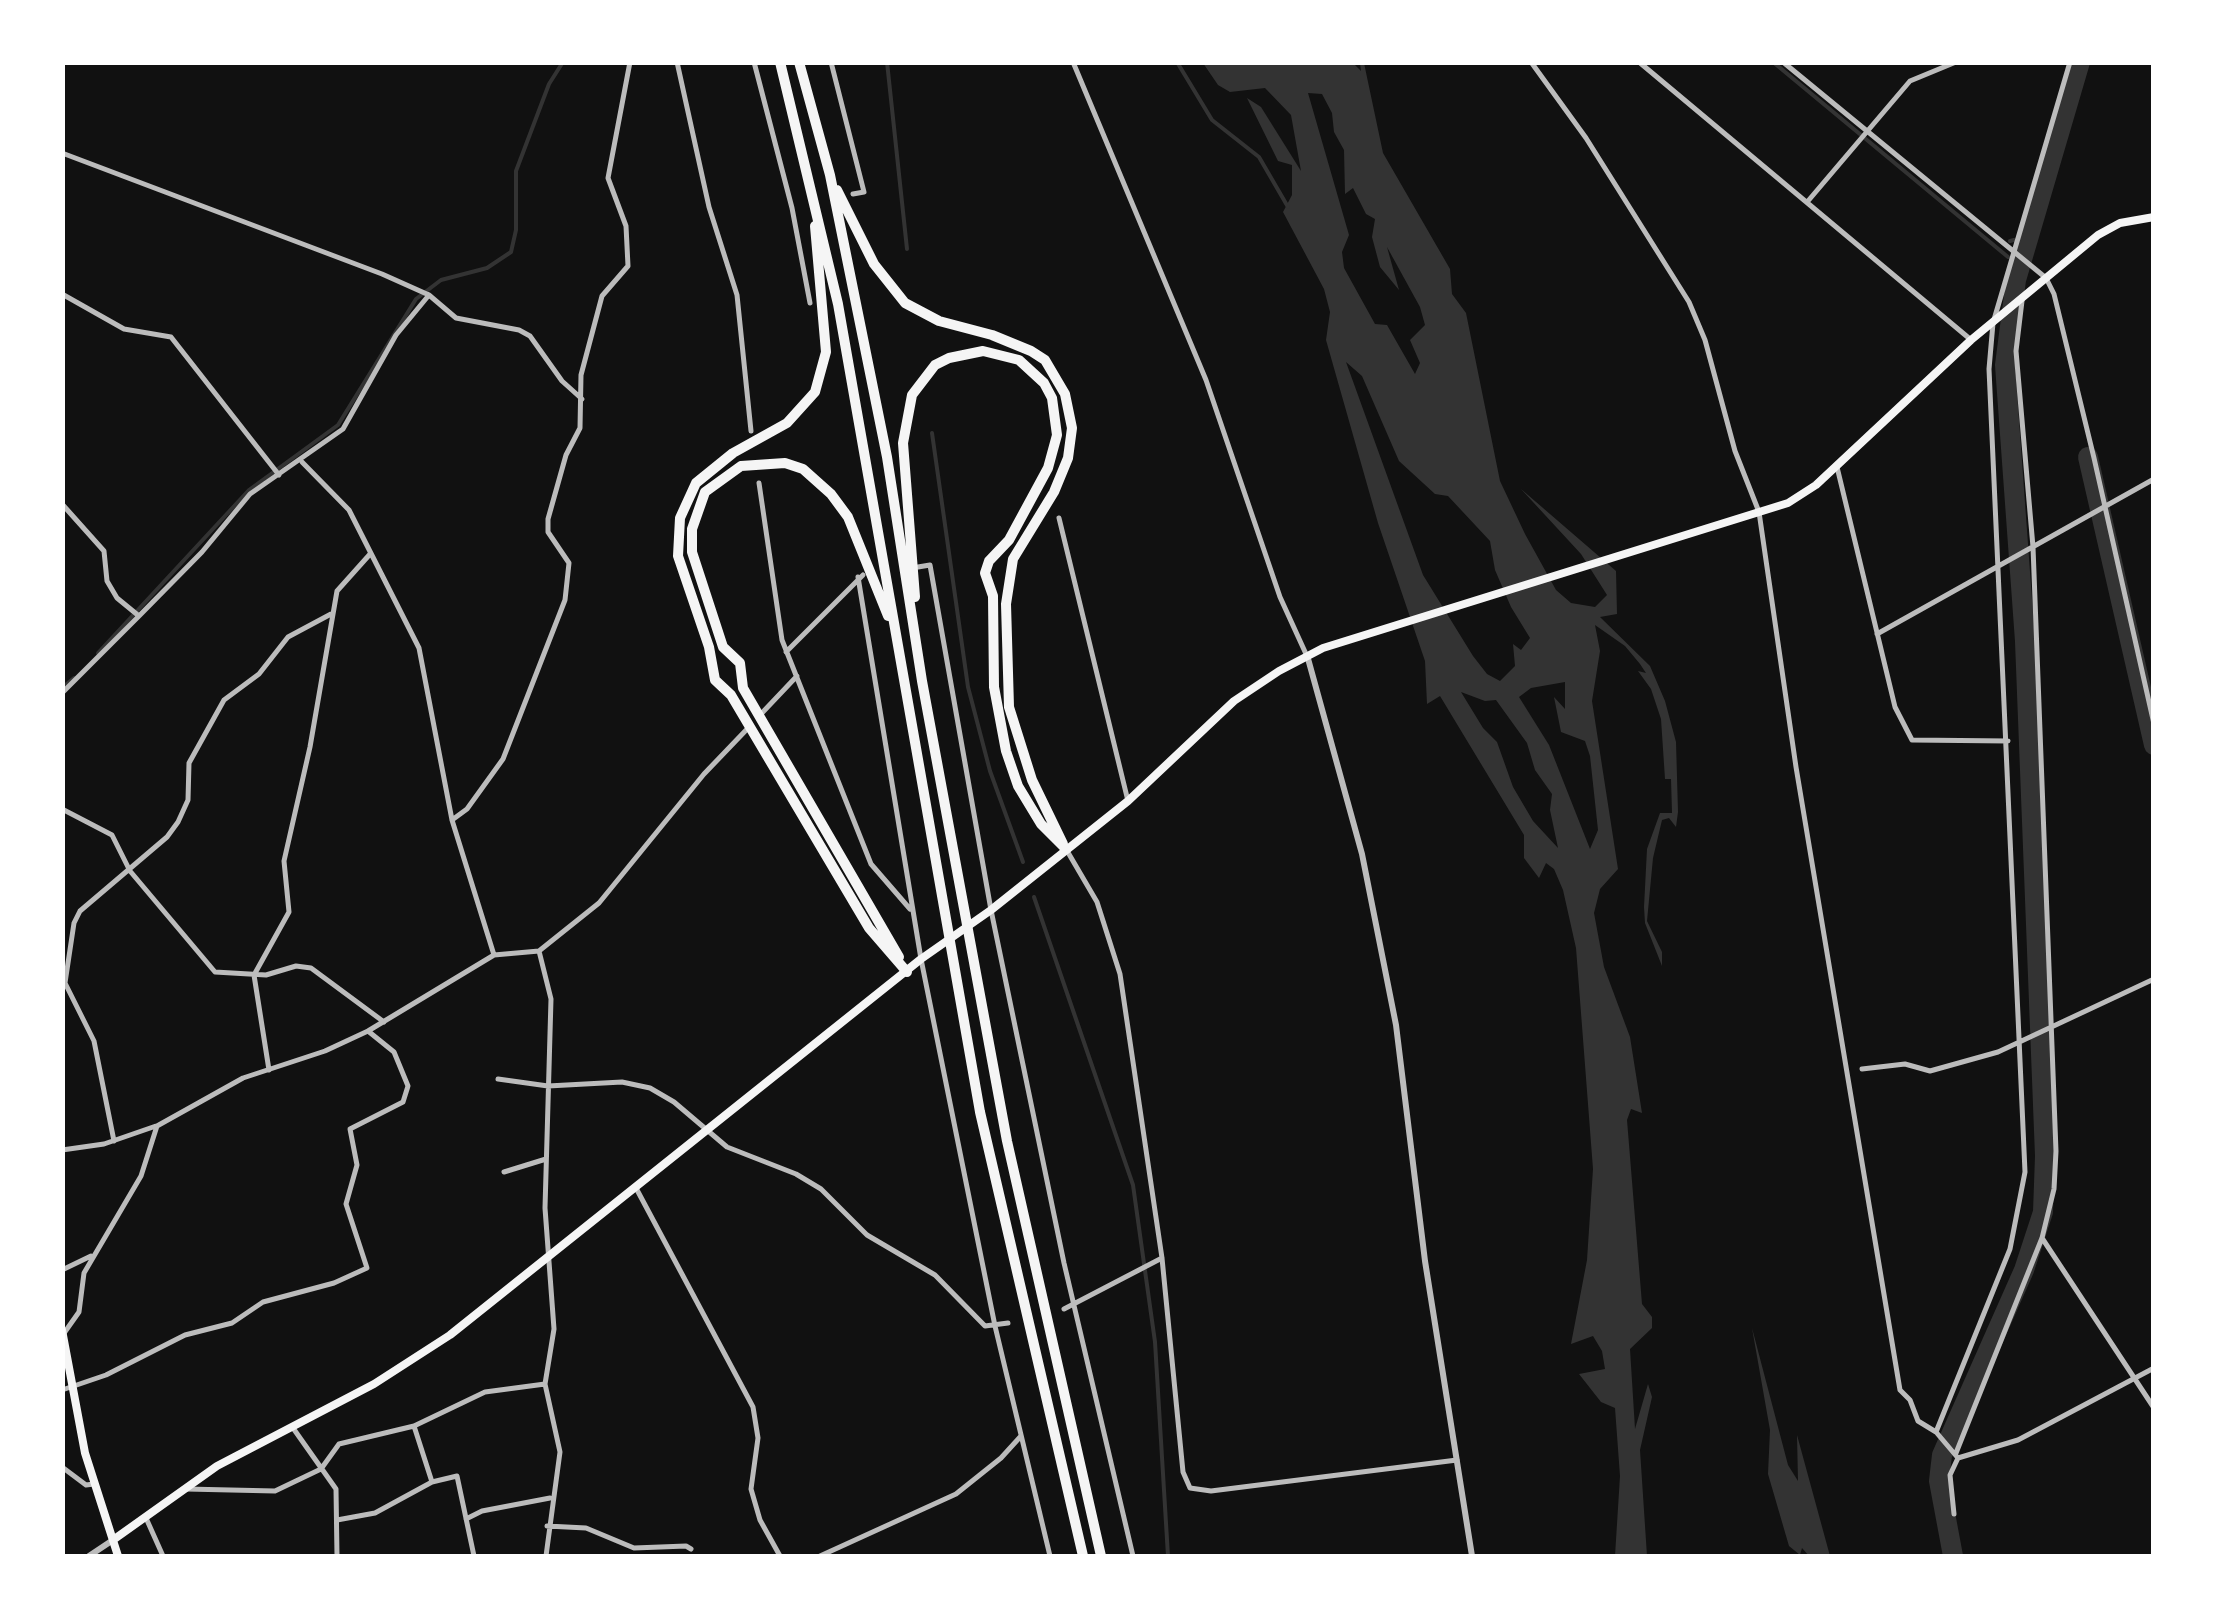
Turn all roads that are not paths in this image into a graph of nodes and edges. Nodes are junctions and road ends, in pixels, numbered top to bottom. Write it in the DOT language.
graph roads {
  1 [pos="630,62"];
  2 [pos="678,62"];
  3 [pos="754,62"];
  4 [pos="780,62"];
  5 [pos="799,62"];
  6 [pos="831,62"];
  7 [pos="1073,62"];
  8 [pos="1530,62"];
  9 [pos="1638,62"];
  10 [pos="1783,62"];
  11 [pos="1956,62"];
  12 [pos="2070,62"];
  13 [pos="1868,132"];
  14 [pos="62,153"];
  15 [pos="830,176"];
  16 [pos="812,180"];
  17 [pos="853,194"];
  18 [pos="1808,202"];
  19 [pos="803,204"];
  20 [pos="792,208"];
  21 [pos="2154,217"];
  22 [pos="2015,255"];
  23 [pos="2046,278"];
  24 [pos="62,294"];
  25 [pos="428,295"];
  26 [pos="2020,300"];
  27 [pos="810,304"];
  28 [pos="1996,321"];
  29 [pos="1971,340"];
  30 [pos="582,398"];
  31 [pos="751,432"];
  32 [pos="302,462"];
  33 [pos="1837,467"];
  34 [pos="279,475"];
  35 [pos="2154,479"];
  36 [pos="760,483"];
  37 [pos="62,504"];
  38 [pos="2105,506"];
  39 [pos="1759,512"];
  40 [pos="1059,518"];
  41 [pos="2031,548"];
  42 [pos="372,553"];
  43 [pos="2002,563"];
  44 [pos="918,567"];
  45 [pos="331,614"];
  46 [pos="139,616"];
  47 [pos="1877,634"];
  48 [pos="896,640"];
  49 [pos="786,652"];
  50 [pos="1306,654"];
  51 [pos="796,676"];
  52 [pos="922,680"];
  53 [pos="62,693"];
  54 [pos="760,716"];
  55 [pos="2154,724"];
  56 [pos="750,727"];
  57 [pos="2008,741"];
  58 [pos="1128,800"];
  59 [pos="62,809"];
  60 [pos="452,820"];
  61 [pos="1066,849"];
  62 [pos="130,871"];
  63 [pos="990,910"];
  64 [pos="912,911"];
  65 [pos="539,951"];
  66 [pos="494,956"];
  67 [pos="921,960"];
  68 [pos="907,972"];
  69 [pos="254,975"];
  70 [pos="2154,979"];
  71 [pos="384,1022"];
  72 [pos="2052,1029"];
  73 [pos="368,1031"];
  74 [pos="2022,1040"];
  75 [pos="1862,1069"];
  76 [pos="269,1070"];
  77 [pos="498,1079"];
  78 [pos="548,1086"];
  79 [pos="158,1126"];
  80 [pos="710,1130"];
  81 [pos="114,1141"];
  82 [pos="62,1150"];
  83 [pos="546,1160"];
  84 [pos="504,1172"];
  85 [pos="636,1188"];
  86 [pos="2042,1238"];
  87 [pos="94,1255"];
  88 [pos="550,1256"];
  89 [pos="1162,1258"];
  90 [pos="62,1270"];
  91 [pos="1075,1305"];
  92 [pos="1064,1309"];
  93 [pos="1008,1322"];
  94 [pos="995,1326"];
  95 [pos="63,1334"];
  96 [pos="2154,1368"];
  97 [pos="2134,1380"];
  98 [pos="545,1384"];
  99 [pos="68,1389"];
  100 [pos="2154,1408"];
  101 [pos="291,1426"];
  102 [pos="414,1426"];
  103 [pos="1938,1434"];
  104 [pos="1020,1436"];
  105 [pos="1956,1453"];
  106 [pos="1458,1460"];
  107 [pos="62,1467"];
  108 [pos="321,1468"];
  109 [pos="2154,1481"];
  110 [pos="432,1482"];
  111 [pos="94,1484"];
  112 [pos="183,1488"];
  113 [pos="2154,1493"];
  114 [pos="552,1498"];
  115 [pos="1954,1514"];
  116 [pos="145,1516"];
  117 [pos="466,1519"];
  118 [pos="337,1520"];
  119 [pos="547,1526"];
  120 [pos="113,1540"];
  121 [pos="691,1550"];
  122 [pos="89,1556"];
  123 [pos="118,1556"];
  124 [pos="163,1556"];
  125 [pos="337,1556"];
  126 [pos="474,1556"];
  127 [pos="546,1556"];
  128 [pos="780,1556"];
  129 [pos="820,1556"];
  130 [pos="1050,1556"];
  131 [pos="1083,1556"];
  132 [pos="1101,1556"];
  133 [pos="1133,1556"];
  134 [pos="1472,1556"];
  1 -- 30 [label="street"];
  2 -- 31 [label="street"];
  3 -- 20 [label="street"];
  4 -- 16 [label="highway"];
  5 -- 15 [label="highway"];
  6 -- 17 [label="street"];
  7 -- 50 [label="street"];
  8 -- 39 [label="street"];
  9 -- 18 [label="street"];
  10 -- 13 [label="street"];
  11 -- 13 [label="street"];
  12 -- 22 [label="street"];
  13 -- 18 [label="street"];
  13 -- 22 [label="street"];
  14 -- 25 [label="street"];
  15 -- 52 [label="highway"];
  15 -- 61 [label="highway"];
  16 -- 48 [label="highway"];
  16 -- 56 [label="highway"];
  18 -- 29 [label="street"];
  19 -- 20 [label="street"];
  20 -- 27 [label="street"];
  21 -- 23 [label="main road"];
  22 -- 23 [label="street"];
  22 -- 28 [label="street"];
  23 -- 26 [label="main road"];
  23 -- 38 [label="street"];
  24 -- 34 [label="street"];
  25 -- 30 [label="street"];
  25 -- 32 [label="street"];
  26 -- 28 [label="main road"];
  26 -- 41 [label="street"];
  28 -- 29 [label="main road"];
  28 -- 43 [label="street"];
  29 -- 33 [label="main road"];
  30 -- 60 [label="street"];
  32 -- 34 [label="street"];
  32 -- 42 [label="street"];
  33 -- 39 [label="main road"];
  33 -- 47 [label="street"];
  34 -- 46 [label="street"];
  35 -- 38 [label="street"];
  36 -- 49 [label="street"];
  37 -- 46 [label="street"];
  38 -- 41 [label="street"];
  38 -- 55 [label="street"];
  39 -- 50 [label="main road"];
  39 -- 103 [label="street"];
  40 -- 58 [label="street"];
  41 -- 43 [label="street"];
  41 -- 72 [label="street"];
  42 -- 45 [label="street"];
  42 -- 60 [label="street"];
  43 -- 47 [label="street"];
  43 -- 57 [label="street"];
  44 -- 63 [label="street"];
  45 -- 62 [label="street"];
  45 -- 69 [label="street"];
  46 -- 53 [label="street"];
  47 -- 57 [label="street"];
  48 -- 54 [label="highway"];
  48 -- 131 [label="highway"];
  49 -- 51 [label="street"];
  49 -- 64 [label="street"];
  50 -- 58 [label="main road"];
  50 -- 106 [label="street"];
  51 -- 54 [label="street"];
  51 -- 64 [label="street"];
  52 -- 61 [label="highway"];
  52 -- 132 [label="highway"];
  54 -- 56 [label="street"];
  54 -- 68 [label="highway"];
  56 -- 65 [label="street"];
  56 -- 68 [label="highway"];
  57 -- 74 [label="street"];
  58 -- 61 [label="main road"];
  59 -- 62 [label="street"];
  60 -- 66 [label="street"];
  61 -- 63 [label="main road"];
  61 -- 89 [label="street"];
  62 -- 69 [label="street"];
  62 -- 81 [label="street"];
  63 -- 67 [label="main road"];
  63 -- 91 [label="street"];
  64 -- 67 [label="street"];
  65 -- 66 [label="street"];
  65 -- 78 [label="street"];
  66 -- 71 [label="street"];
  67 -- 68 [label="main road"];
  67 -- 94 [label="street"];
  68 -- 80 [label="main road"];
  69 -- 71 [label="street"];
  69 -- 76 [label="street"];
  70 -- 72 [label="street"];
  71 -- 73 [label="street"];
  72 -- 74 [label="street"];
  72 -- 86 [label="street"];
  73 -- 76 [label="street"];
  73 -- 99 [label="street"];
  74 -- 75 [label="street"];
  74 -- 103 [label="street"];
  76 -- 79 [label="street"];
  77 -- 78 [label="street"];
  78 -- 80 [label="street"];
  78 -- 83 [label="street"];
  79 -- 81 [label="street"];
  79 -- 87 [label="street"];
  80 -- 85 [label="main road"];
  80 -- 94 [label="street"];
  81 -- 82 [label="street"];
  83 -- 84 [label="street"];
  83 -- 88 [label="street"];
  85 -- 88 [label="main road"];
  85 -- 128 [label="street"];
  86 -- 97 [label="street"];
  86 -- 105 [label="street"];
  87 -- 90 [label="street"];
  87 -- 95 [label="street"];
  88 -- 98 [label="street"];
  88 -- 101 [label="main road"];
  89 -- 91 [label="street"];
  89 -- 106 [label="street"];
  91 -- 92 [label="street"];
  91 -- 133 [label="street"];
  93 -- 94 [label="street"];
  94 -- 104 [label="street"];
  95 -- 99 [label="main road"];
  96 -- 97 [label="street"];
  97 -- 100 [label="street"];
  97 -- 105 [label="street"];
  98 -- 102 [label="street"];
  98 -- 114 [label="street"];
  99 -- 111 [label="main road"];
  101 -- 108 [label="street"];
  101 -- 112 [label="main road"];
  102 -- 108 [label="street"];
  102 -- 110 [label="street"];
  103 -- 105 [label="street"];
  104 -- 129 [label="street"];
  104 -- 130 [label="street"];
  105 -- 115 [label="street"];
  106 -- 134 [label="street"];
  107 -- 111 [label="street"];
  108 -- 112 [label="street"];
  108 -- 118 [label="street"];
  109 -- 113 [label="street"];
  110 -- 117 [label="street"];
  110 -- 118 [label="street"];
  111 -- 120 [label="main road"];
  112 -- 116 [label="main road"];
  114 -- 117 [label="street"];
  114 -- 119 [label="street"];
  116 -- 120 [label="main road"];
  116 -- 124 [label="street"];
  117 -- 126 [label="street"];
  118 -- 125 [label="street"];
  119 -- 121 [label="street"];
  119 -- 127 [label="street"];
  120 -- 122 [label="street"];
  120 -- 123 [label="main road"];
}
